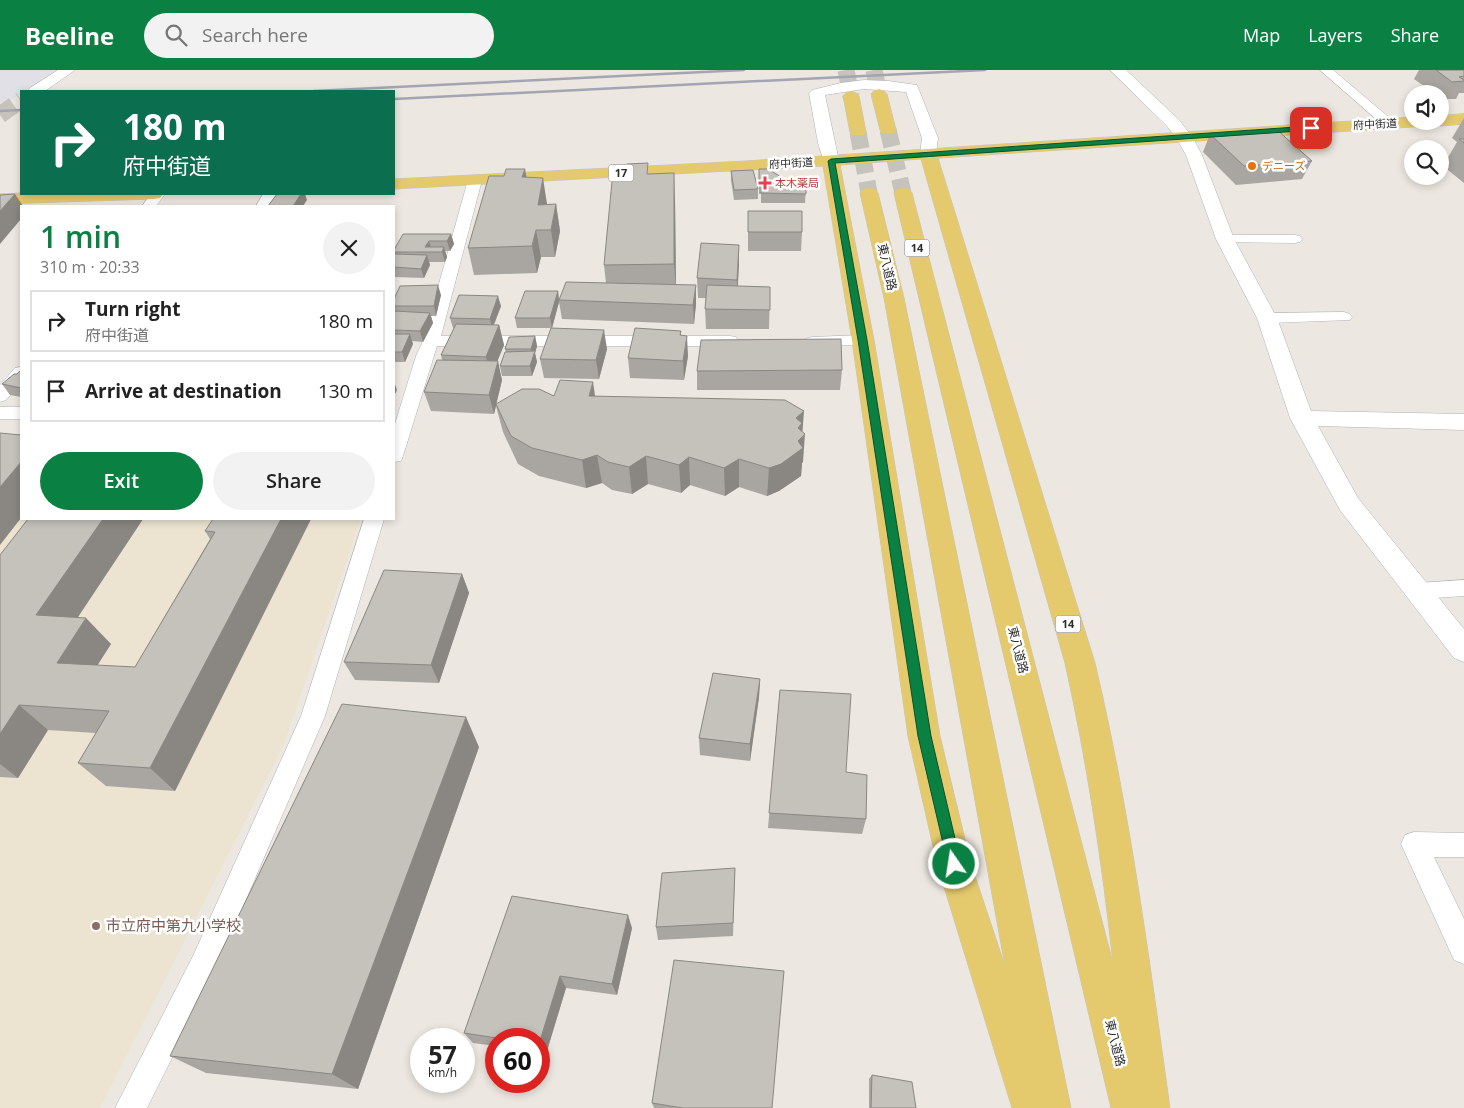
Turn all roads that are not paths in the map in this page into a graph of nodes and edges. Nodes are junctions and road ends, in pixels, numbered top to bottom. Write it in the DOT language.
graph roads {
  1 [pos="68,70"];
  2 [pos="1117,70"];
  3 [pos="1326,70"];
  4 [pos="37,90"];
  5 [pos="879,94"];
  6 [pos="850,96"];
  7 [pos="1464,119"];
  8 [pos="1449,120"];
  9 [pos="1404,123"];
  10 [pos="1388,124"];
  11 [pos="888,130"];
  12 [pos="858,132"];
  13 [pos="1185,138"];
  14 [pos="928,154"];
  15 [pos="831,161"];
  16 [pos="475,180"];
  17 [pos="395,184"];
  18 [pos="869,192"];
  19 [pos="903,192"];
  20 [pos="123,195"];
  21 [pos="0,199"];
  22 [pos="1225,239"];
  23 [pos="1295,239"];
  24 [pos="1344,317"];
  25 [pos="1267,318"];
  26 [pos="862,340"];
  27 [pos="431,341"];
  28 [pos="748,341"];
  29 [pos="796,342"];
  30 [pos="20,373"];
  31 [pos="0,396"];
  32 [pos="0,413"];
  33 [pos="20,414"];
  34 [pos="1302,418"];
  35 [pos="1464,422"];
  36 [pos="395,453"];
  37 [pos="374,520"];
  38 [pos="1464,588"];
  39 [pos="1418,591"];
  40 [pos="1464,650"];
  41 [pos="1464,845"];
  42 [pos="1464,950"];
  43 [pos="132,1108"];
  44 [pos="1032,1108"];
  45 [pos="1052,1108"];
  46 [pos="1131,1108"];
  47 [pos="1150,1108"];
  1 -- 4 [label="street"];
  2 -- 13 [label="street"];
  3 -- 10 [label="lane"];
  5 -- 11 [label="main road"];
  6 -- 12 [label="main road"];
  7 -- 8 [label="main road"];
  9 -- 10 [label="main road, 府中街道 / 17"];
  10 -- 13 [label="main road, 府中街道 / 17"];
  13 -- 14 [label="main road, 府中街道 / 17"];
  13 -- 22 [label="street"];
  14 -- 15 [label="main road, 府中街道 / 17"];
  14 -- 15 [label="street"];
  14 -- 47 [label="main road, 14"];
  15 -- 16 [label="main road, 府中街道 / 17"];
  15 -- 26 [label="main road"];
  16 -- 17 [label="main road, 府中街道 / 17"];
  16 -- 27 [label="lane"];
  18 -- 45 [label="main road, 東八道路"];
  19 -- 46 [label="main road, 東八道路 / 14"];
  20 -- 21 [label="main road"];
  22 -- 23 [label="lane"];
  22 -- 25 [label="street"];
  24 -- 25 [label="lane"];
  25 -- 34 [label="street"];
  26 -- 29 [label="lane"];
  26 -- 44 [label="main road"];
  27 -- 28 [label="lane"];
  27 -- 36 [label="lane"];
  30 -- 31 [label="lane"];
  32 -- 33 [label="lane"];
  34 -- 35 [label="street"];
  34 -- 39 [label="street"];
  37 -- 43 [label="lane"];
  38 -- 39 [label="lane"];
  39 -- 40 [label="street"];
  41 -- 42 [label="lane"];
}
